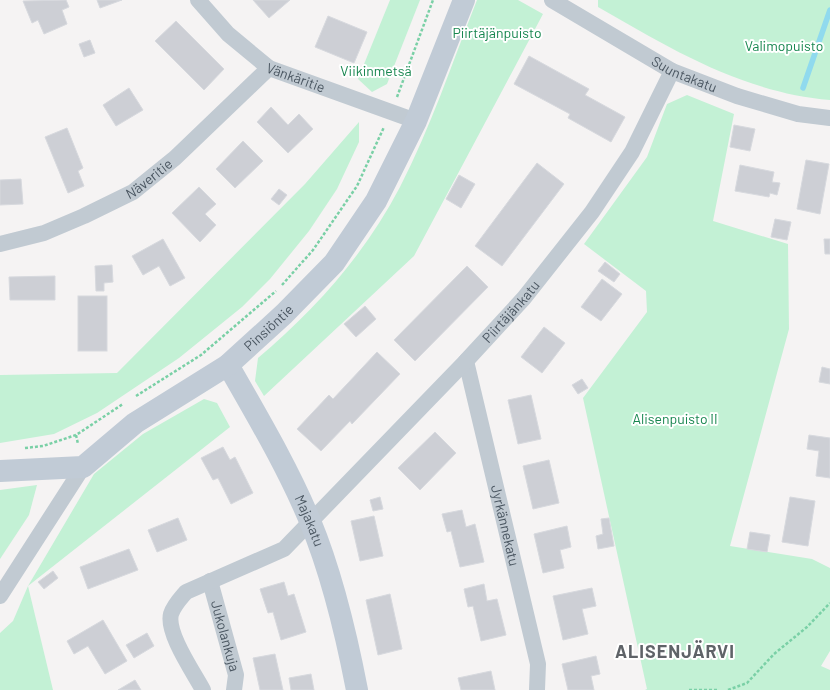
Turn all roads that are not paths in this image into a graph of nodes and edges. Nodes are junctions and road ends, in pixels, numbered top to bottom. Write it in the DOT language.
graph roads {
  1 [pos="198,0"];
  2 [pos="464,0"];
  3 [pos="552,0"];
  4 [pos="569,4"];
  5 [pos="269,68"];
  6 [pos="672,71"];
  7 [pos="830,118"];
  8 [pos="416,121"];
  9 [pos="0,244"];
  10 [pos="466,361"];
  11 [pos="220,370"];
  12 [pos="83,467"];
  13 [pos="0,471"];
  14 [pos="310,522"];
  15 [pos="210,581"];
  16 [pos="0,596"];
  17 [pos="203,690"];
  18 [pos="234,690"];
  19 [pos="357,690"];
  20 [pos="537,690"];
  1 -- 5 [label="street, Vänkäritie"];
  2 -- 8 [label="street, Pinsiöntie"];
  3 -- 4 [label="street, Suuntakatu"];
  4 -- 6 [label="street, Suuntakatu"];
  5 -- 8 [label="street, Vänkäritie"];
  5 -- 9 [label="street, Näveritie"];
  6 -- 7 [label="street, Suuntakatu"];
  6 -- 10 [label="street, Piirtäjänkatu"];
  8 -- 11 [label="street, Pinsiöntie"];
  10 -- 14 [label="street, Piirtäjänkatu"];
  10 -- 20 [label="street, Jyrkännekatu"];
  11 -- 12 [label="street, Pinsiöntie"];
  11 -- 14 [label="street, Majakatu"];
  12 -- 13 [label="street"];
  12 -- 16 [label="street, Pinsiöntie"];
  14 -- 15 [label="street, Jukolankuja"];
  14 -- 19 [label="street, Majakatu"];
  15 -- 17 [label="street, Jukolankuja"];
  15 -- 18 [label="street, Jukolankuja"];
}
